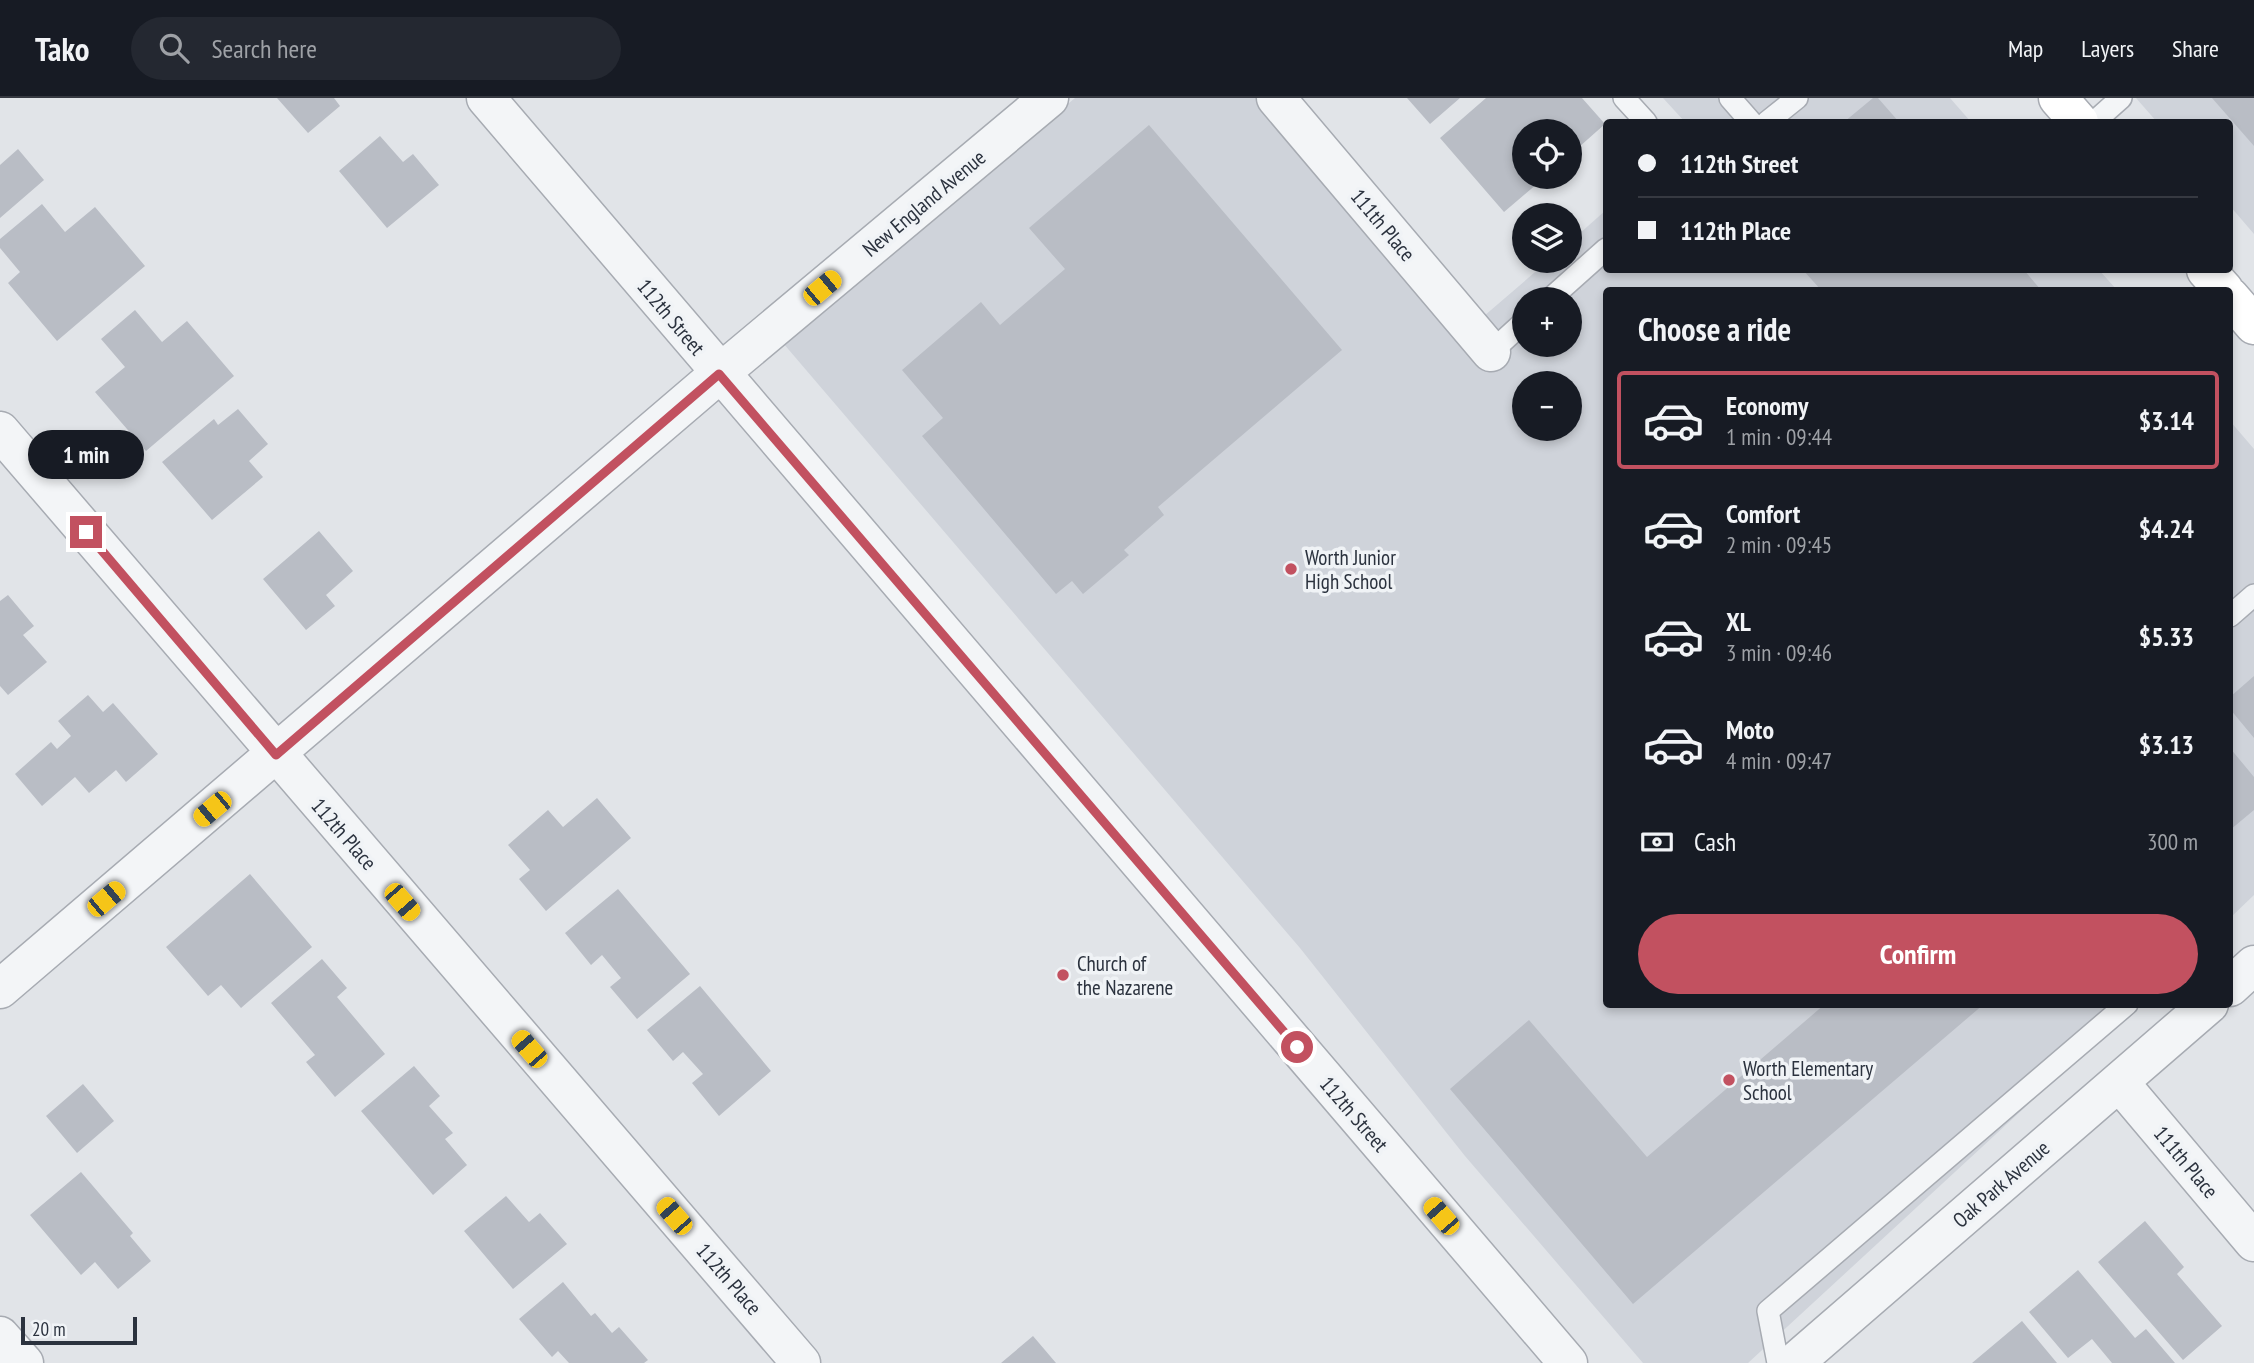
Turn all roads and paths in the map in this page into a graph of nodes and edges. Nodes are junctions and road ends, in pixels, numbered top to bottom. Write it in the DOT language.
graph roads {
  1 [pos="486,98"];
  2 [pos="1049,98"];
  3 [pos="1276,98"];
  4 [pos="1624,98"];
  5 [pos="1730,98"];
  6 [pos="1797,98"];
  7 [pos="2058,98"];
  8 [pos="2121,98"];
  9 [pos="1643,119"];
  10 [pos="1748,119"];
  11 [pos="1771,119"];
  12 [pos="2076,119"];
  13 [pos="2097,119"];
  14 [pos="1603,251"];
  15 [pos="1563,287"];
  16 [pos="2233,303"];
  17 [pos="2254,325"];
  18 [pos="1512,333"];
  19 [pos="1491,352"];
  20 [pos="719,374"];
  21 [pos="0,431"];
  22 [pos="2254,595"];
  23 [pos="2233,613"];
  24 [pos="276,755"];
  25 [pos="2254,965"];
  26 [pos="2233,983"];
  27 [pos="0,989"];
  28 [pos="2122,1008"];
  29 [pos="2192,1009"];
  30 [pos="2119,1082"];
  31 [pos="2254,1242"];
  32 [pos="0,1336"];
  33 [pos="24,1363"];
  34 [pos="801,1363"];
  35 [pos="1568,1363"];
  36 [pos="1778,1363"];
  37 [pos="1794,1363"];
  1 -- 20 [label="street, 112th Street"];
  2 -- 20 [label="street, New England Avenue"];
  3 -- 19 [label="street, 111th Place"];
  4 -- 9 [label="lane"];
  5 -- 10 [label="lane"];
  6 -- 11 [label="lane"];
  7 -- 12 [label="main road"];
  8 -- 13 [label="lane"];
  14 -- 15 [label="lane"];
  16 -- 17 [label="main road"];
  18 -- 19 [label="lane"];
  20 -- 24 [label="street, New England Avenue"];
  20 -- 35 [label="street, 112th Street"];
  21 -- 24 [label="street, 112th Place"];
  22 -- 23 [label="lane"];
  24 -- 27 [label="street, New England Avenue"];
  24 -- 34 [label="street, 112th Place"];
  25 -- 26 [label="street"];
  28 -- 36 [label="lane"];
  29 -- 30 [label="street, Oak Park Avenue"];
  30 -- 31 [label="street, 111th Place"];
  30 -- 37 [label="street, Oak Park Avenue"];
  32 -- 33 [label="street"];
}
